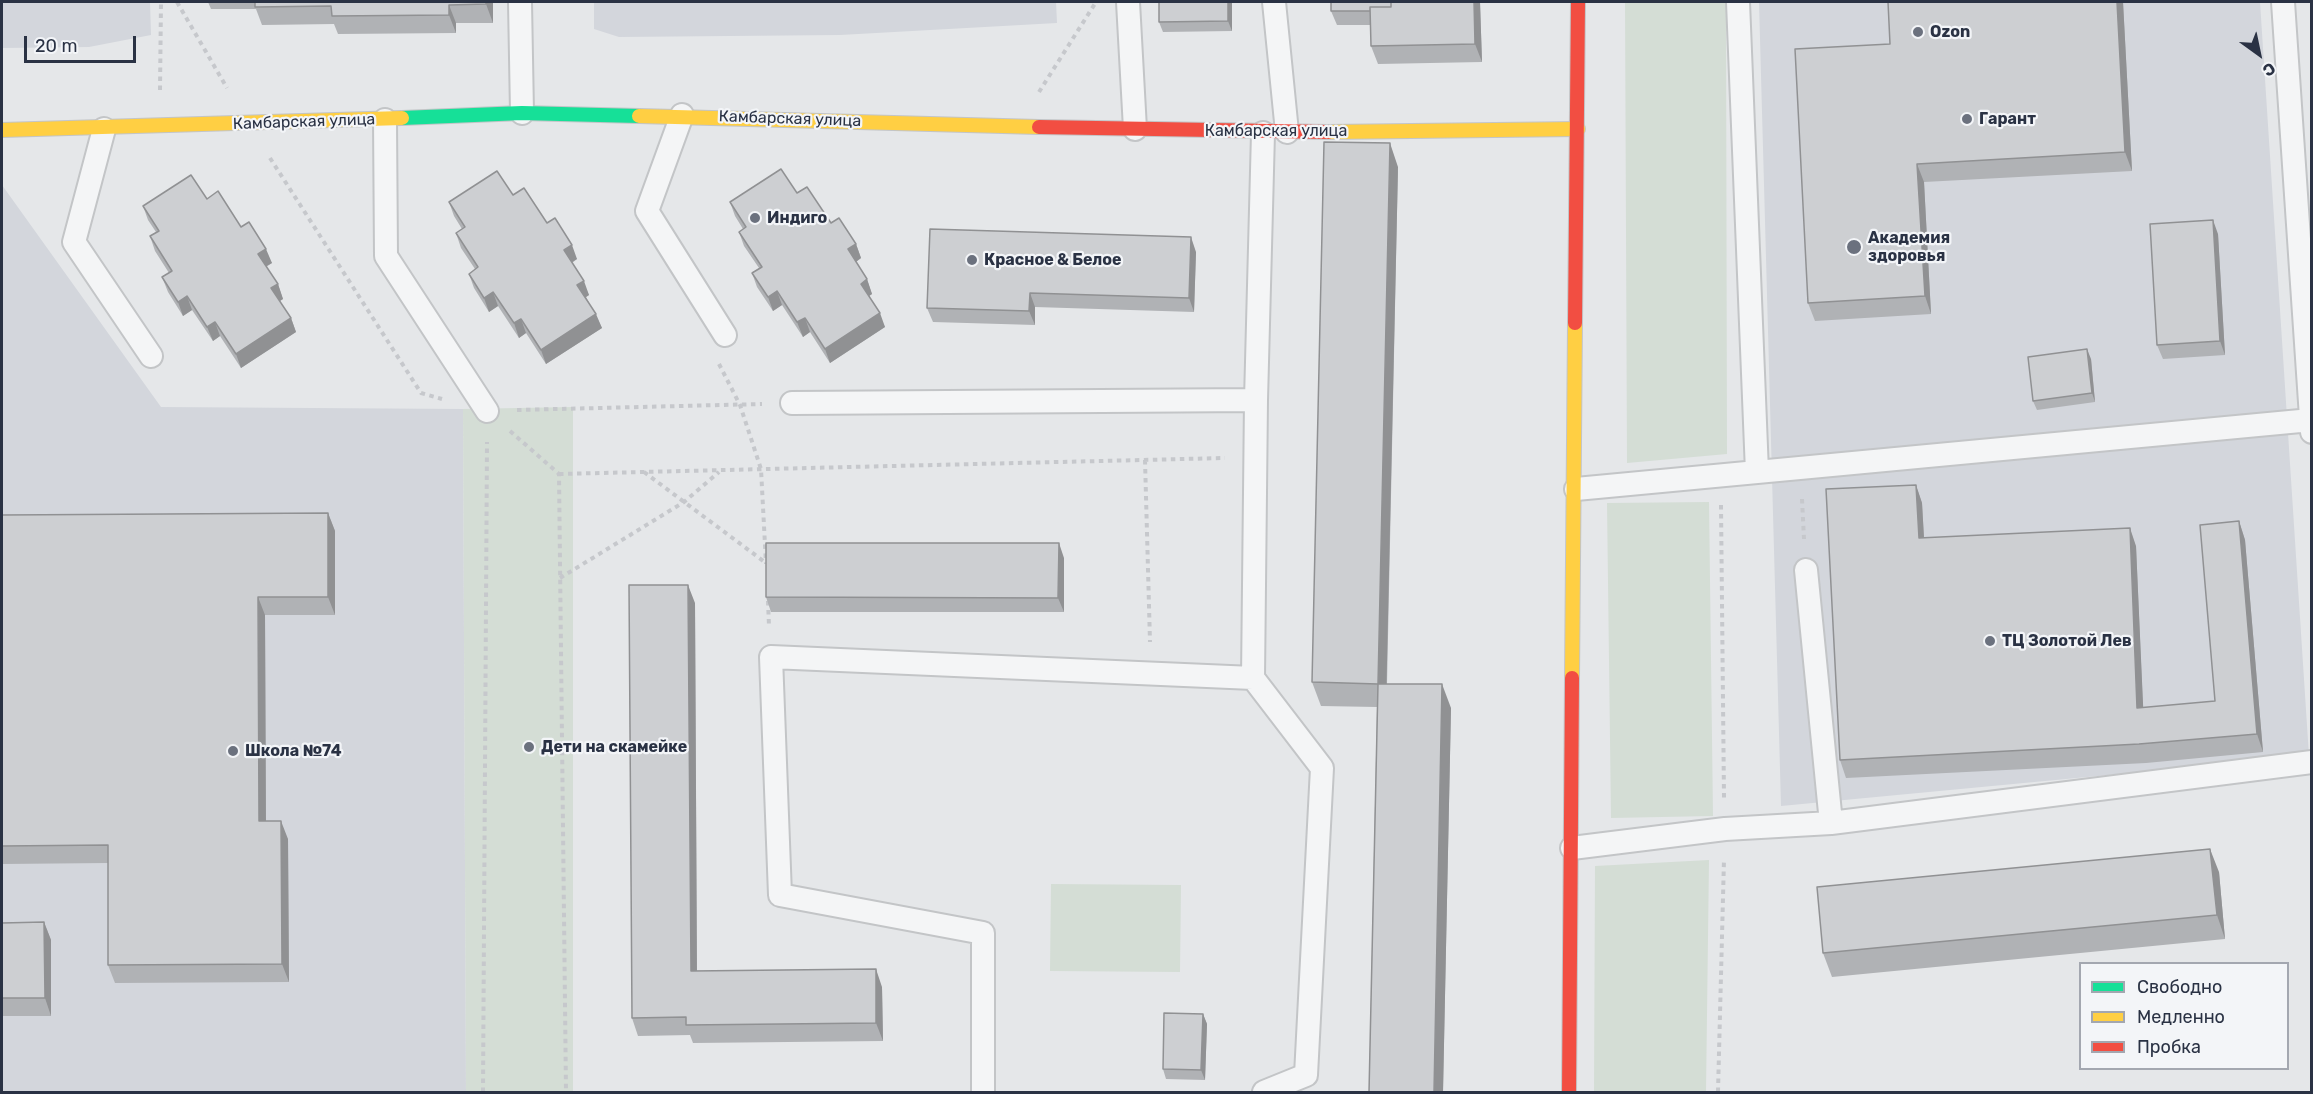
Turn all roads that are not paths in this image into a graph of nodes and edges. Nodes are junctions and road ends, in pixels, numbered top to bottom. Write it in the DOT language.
graph roads {
  1 [pos="520,2"];
  2 [pos="1128,2"];
  3 [pos="1274,2"];
  4 [pos="1578,2"];
  5 [pos="1738,2"];
  6 [pos="2283,2"];
  7 [pos="522,113"];
  8 [pos="682,115"];
  9 [pos="385,120"];
  10 [pos="104,129"];
  11 [pos="1135,129"];
  12 [pos="1578,129"];
  13 [pos="2,130"];
  14 [pos="1287,132"];
  15 [pos="1263,133"];
  16 [pos="2306,248"];
  17 [pos="725,335"];
  18 [pos="151,356"];
  19 [pos="1256,400"];
  20 [pos="792,403"];
  21 [pos="487,411"];
  22 [pos="2311,420"];
  23 [pos="2312,432"];
  24 [pos="1757,472"];
  25 [pos="1576,489"];
  26 [pos="1806,570"];
  27 [pos="1253,678"];
  28 [pos="2312,762"];
  29 [pos="1831,823"];
  30 [pos="1572,848"];
  31 [pos="983,1092"];
  32 [pos="1264,1092"];
  33 [pos="1569,1092"];
  1 -- 7 [label="lane"];
  2 -- 11 [label="lane"];
  3 -- 14 [label="lane"];
  4 -- 12 [label="street"];
  5 -- 24 [label="lane"];
  6 -- 16 [label="lane"];
  7 -- 8 [label="street, Камбарская улица"];
  7 -- 9 [label="street, Камбарская улица"];
  8 -- 11 [label="street, Камбарская улица"];
  8 -- 17 [label="lane"];
  9 -- 10 [label="street, Камбарская улица"];
  9 -- 21 [label="lane"];
  10 -- 13 [label="street, Камбарская улица"];
  10 -- 18 [label="lane"];
  11 -- 15 [label="street, Камбарская улица"];
  12 -- 14 [label="street, Камбарская улица"];
  12 -- 25 [label="street"];
  14 -- 15 [label="street, Камбарская улица"];
  15 -- 19 [label="lane"];
  16 -- 22 [label="lane"];
  19 -- 20 [label="lane"];
  19 -- 27 [label="lane"];
  22 -- 23 [label="lane"];
  22 -- 24 [label="lane"];
  24 -- 25 [label="lane"];
  25 -- 30 [label="street"];
  26 -- 29 [label="lane"];
  27 -- 31 [label="lane"];
  27 -- 32 [label="lane"];
  28 -- 29 [label="lane"];
  29 -- 30 [label="lane"];
  30 -- 33 [label="street"];
}
